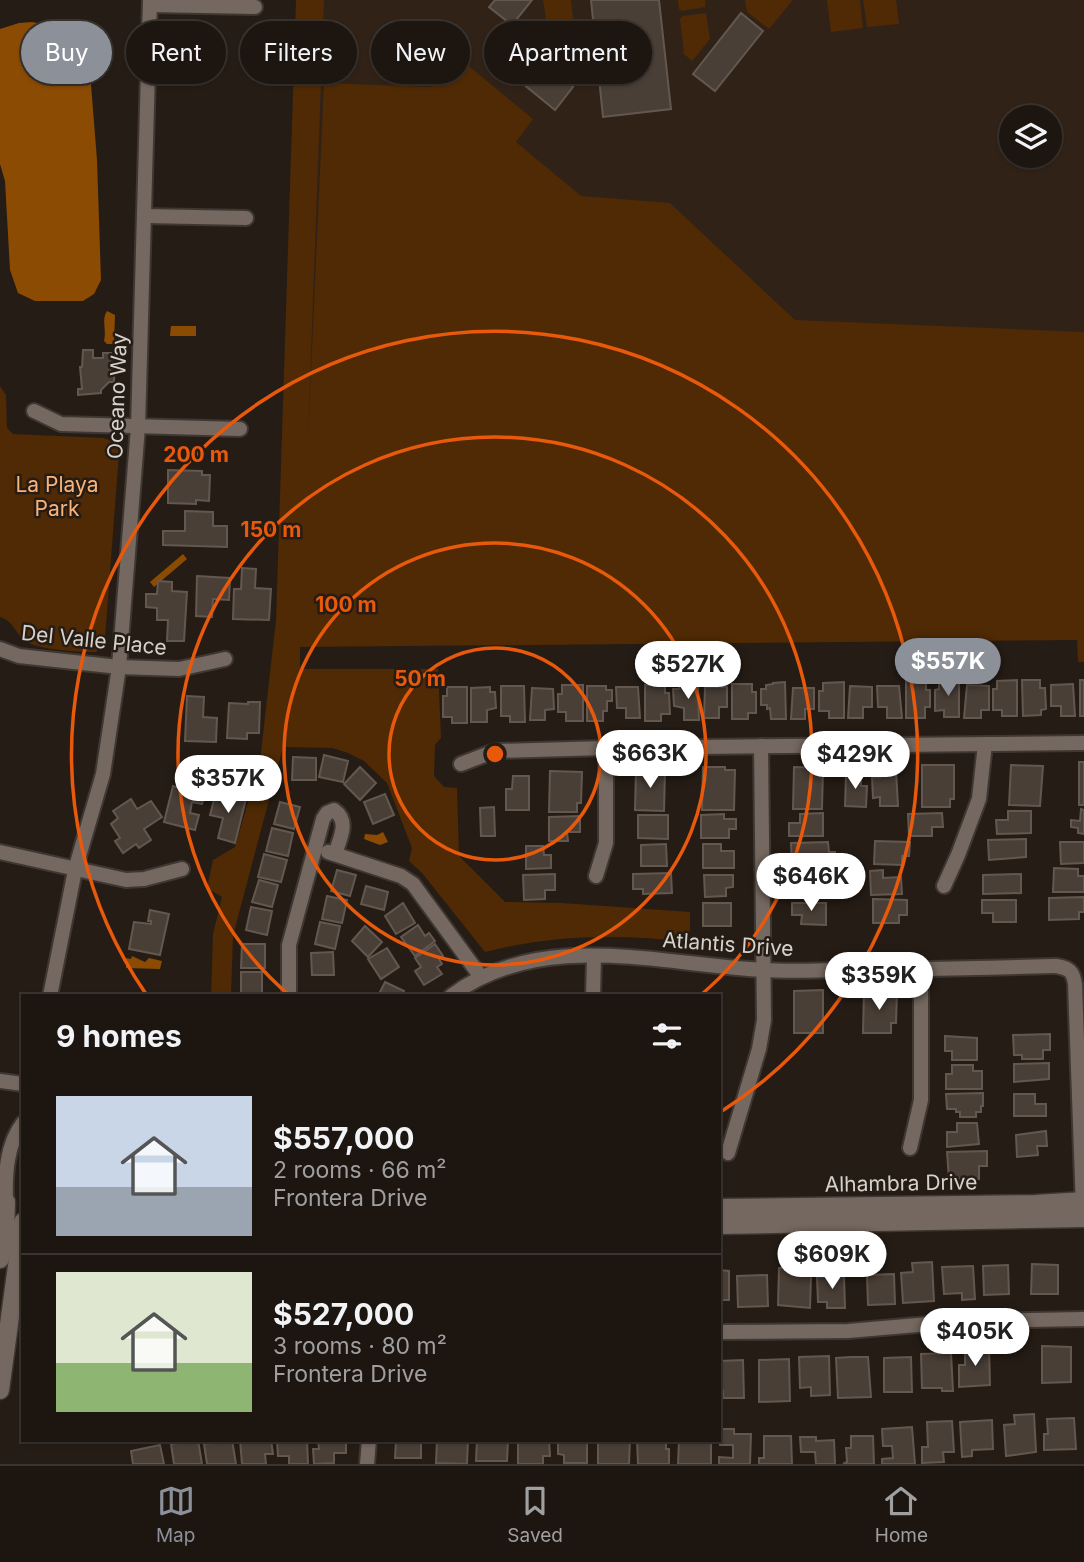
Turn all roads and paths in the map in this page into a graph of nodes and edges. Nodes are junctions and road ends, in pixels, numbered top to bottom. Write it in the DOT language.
graph roads {
  1 [pos="150,2"];
  2 [pos="255,7"];
  3 [pos="144,216"];
  4 [pos="246,218"];
  5 [pos="34,411"];
  6 [pos="138,427"];
  7 [pos="240,429"];
  8 [pos="0,649"];
  9 [pos="225,659"];
  10 [pos="119,667"];
  11 [pos="1084,743"];
  12 [pos="985,744"];
  13 [pos="761,746"];
  14 [pos="606,748"];
  15 [pos="461,764"];
  16 [pos="317,849"];
  17 [pos="0,852"];
  18 [pos="335,853"];
  19 [pos="182,869"];
  20 [pos="75,870"];
  21 [pos="596,876"];
  22 [pos="944,886"];
  23 [pos="594,956"];
  24 [pos="765,970"];
  25 [pos="921,970"];
  26 [pos="481,977"];
  27 [pos="50,994"];
  28 [pos="289,994"];
  29 [pos="454,994"];
  30 [pos="593,994"];
  31 [pos="0,1081"];
  32 [pos="21,1084"];
  33 [pos="1082,1098"];
  34 [pos="21,1127"];
  35 [pos="910,1148"];
  36 [pos="728,1153"];
  37 [pos="721,1208"];
  38 [pos="1084,1209"];
  39 [pos="12,1213"];
  40 [pos="721,1226"];
  41 [pos="0,1259"];
  42 [pos="21,1290"];
  43 [pos="11,1310"];
  44 [pos="1084,1319"];
  45 [pos="721,1332"];
  46 [pos="0,1390"];
  47 [pos="369,1442"];
  48 [pos="368,1464"];
  1 -- 2 [label="street"];
  1 -- 3 [label="street, Oceano Way"];
  3 -- 4 [label="street"];
  3 -- 6 [label="street, Oceano Way"];
  5 -- 6 [label="street"];
  6 -- 7 [label="street"];
  6 -- 10 [label="street, Oceano Way"];
  8 -- 10 [label="street, Del Valle Place"];
  9 -- 10 [label="street, Del Valle Place"];
  10 -- 20 [label="street, Oceano Way"];
  11 -- 12 [label="street"];
  12 -- 13 [label="street"];
  12 -- 22 [label="street"];
  13 -- 14 [label="street"];
  13 -- 24 [label="street"];
  14 -- 15 [label="street"];
  14 -- 21 [label="street"];
  16 -- 18 [label="street"];
  16 -- 18 [label="street"];
  16 -- 28 [label="street"];
  17 -- 20 [label="street"];
  18 -- 26 [label="street"];
  19 -- 20 [label="street"];
  20 -- 27 [label="street, Oceano Way"];
  23 -- 24 [label="street, Atlantis Drive"];
  23 -- 26 [label="street, Atlantis Drive"];
  23 -- 30 [label="street"];
  24 -- 25 [label="street, Atlantis Drive"];
  24 -- 36 [label="street"];
  25 -- 33 [label="street, Atlantis Drive"];
  25 -- 35 [label="street"];
  26 -- 29 [label="street, Atlantis Drive"];
  31 -- 32 [label="street"];
  33 -- 38 [label="street, Atlantis Drive"];
  34 -- 39 [label="street"];
  37 -- 38 [label="main road, Alhambra Drive"];
  38 -- 40 [label="main road, Alhambra Drive"];
  39 -- 41 [label="main road"];
  39 -- 43 [label="main road"];
  42 -- 43 [label="main road"];
  43 -- 46 [label="main road"];
  44 -- 45 [label="street"];
  47 -- 48 [label="street"];
}
